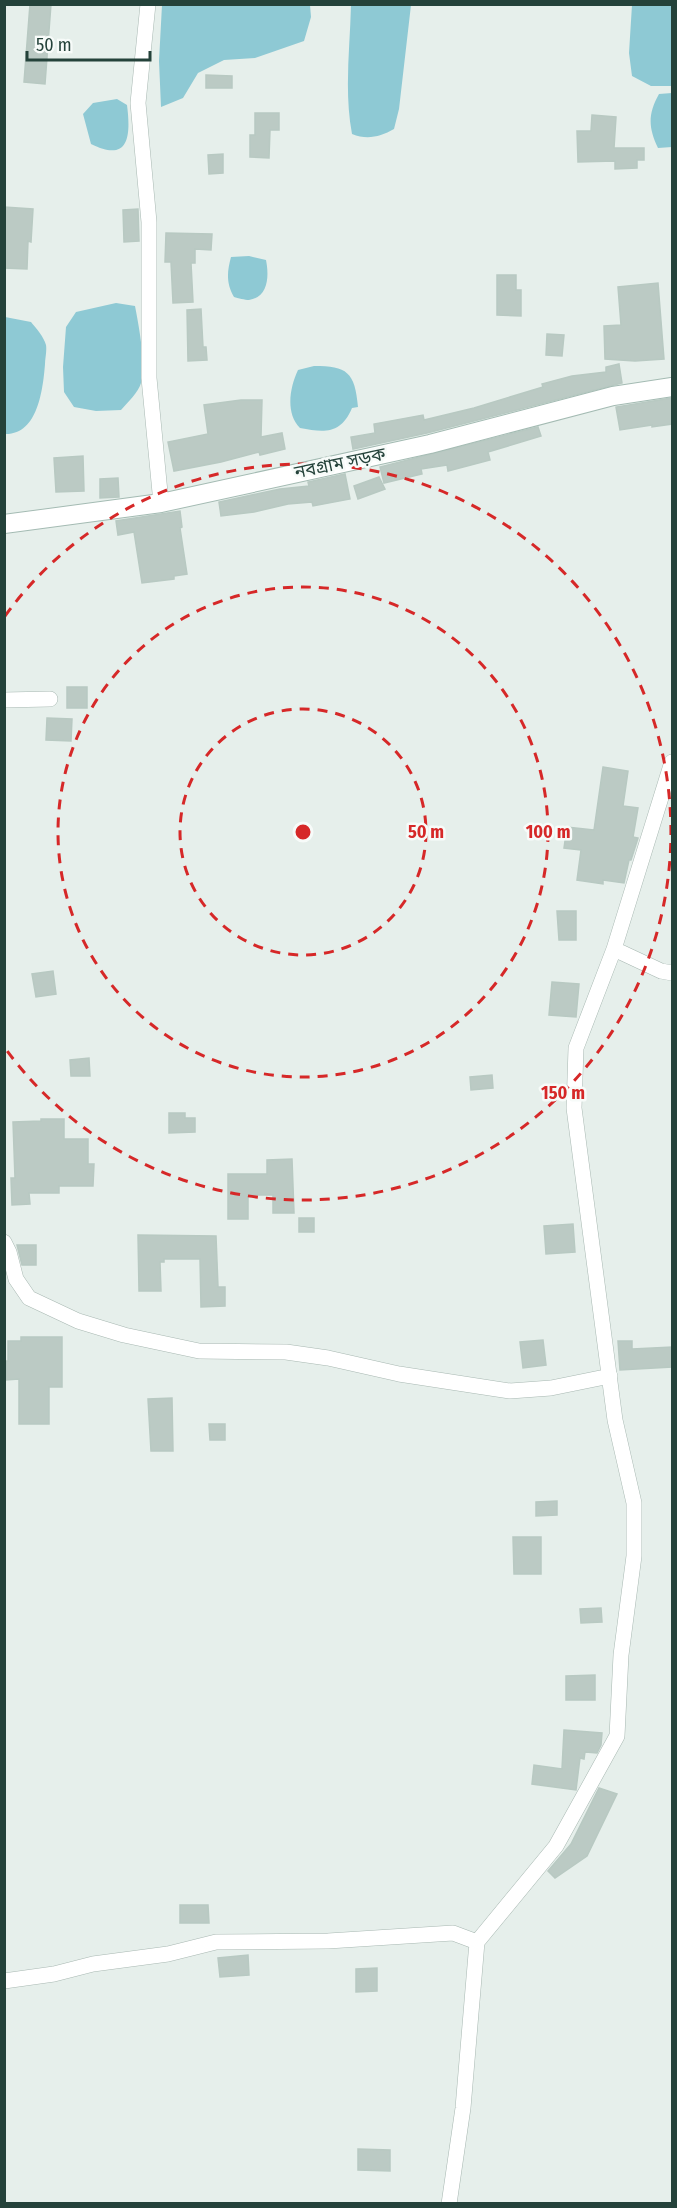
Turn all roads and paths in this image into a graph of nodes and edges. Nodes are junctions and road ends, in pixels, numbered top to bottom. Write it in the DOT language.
graph roads {
  1 [pos="148,4"];
  2 [pos="672,387"];
  3 [pos="161,503"];
  4 [pos="4,524"];
  5 [pos="50,699"];
  6 [pos="4,700"];
  7 [pos="672,762"];
  8 [pos="614,950"];
  9 [pos="672,973"];
  10 [pos="4,1242"];
  11 [pos="610,1377"];
  12 [pos="477,1942"];
  13 [pos="4,1981"];
  14 [pos="449,2204"];
  1 -- 3 [label="street"];
  2 -- 3 [label="main road, নবগ্রাম সড়ক"];
  3 -- 4 [label="main road, নবগ্রাম সড়ক"];
  5 -- 6 [label="street"];
  7 -- 8 [label="street"];
  8 -- 9 [label="street"];
  8 -- 11 [label="street"];
  10 -- 11 [label="street"];
  11 -- 12 [label="street"];
  12 -- 13 [label="street"];
  12 -- 14 [label="street"];
}
